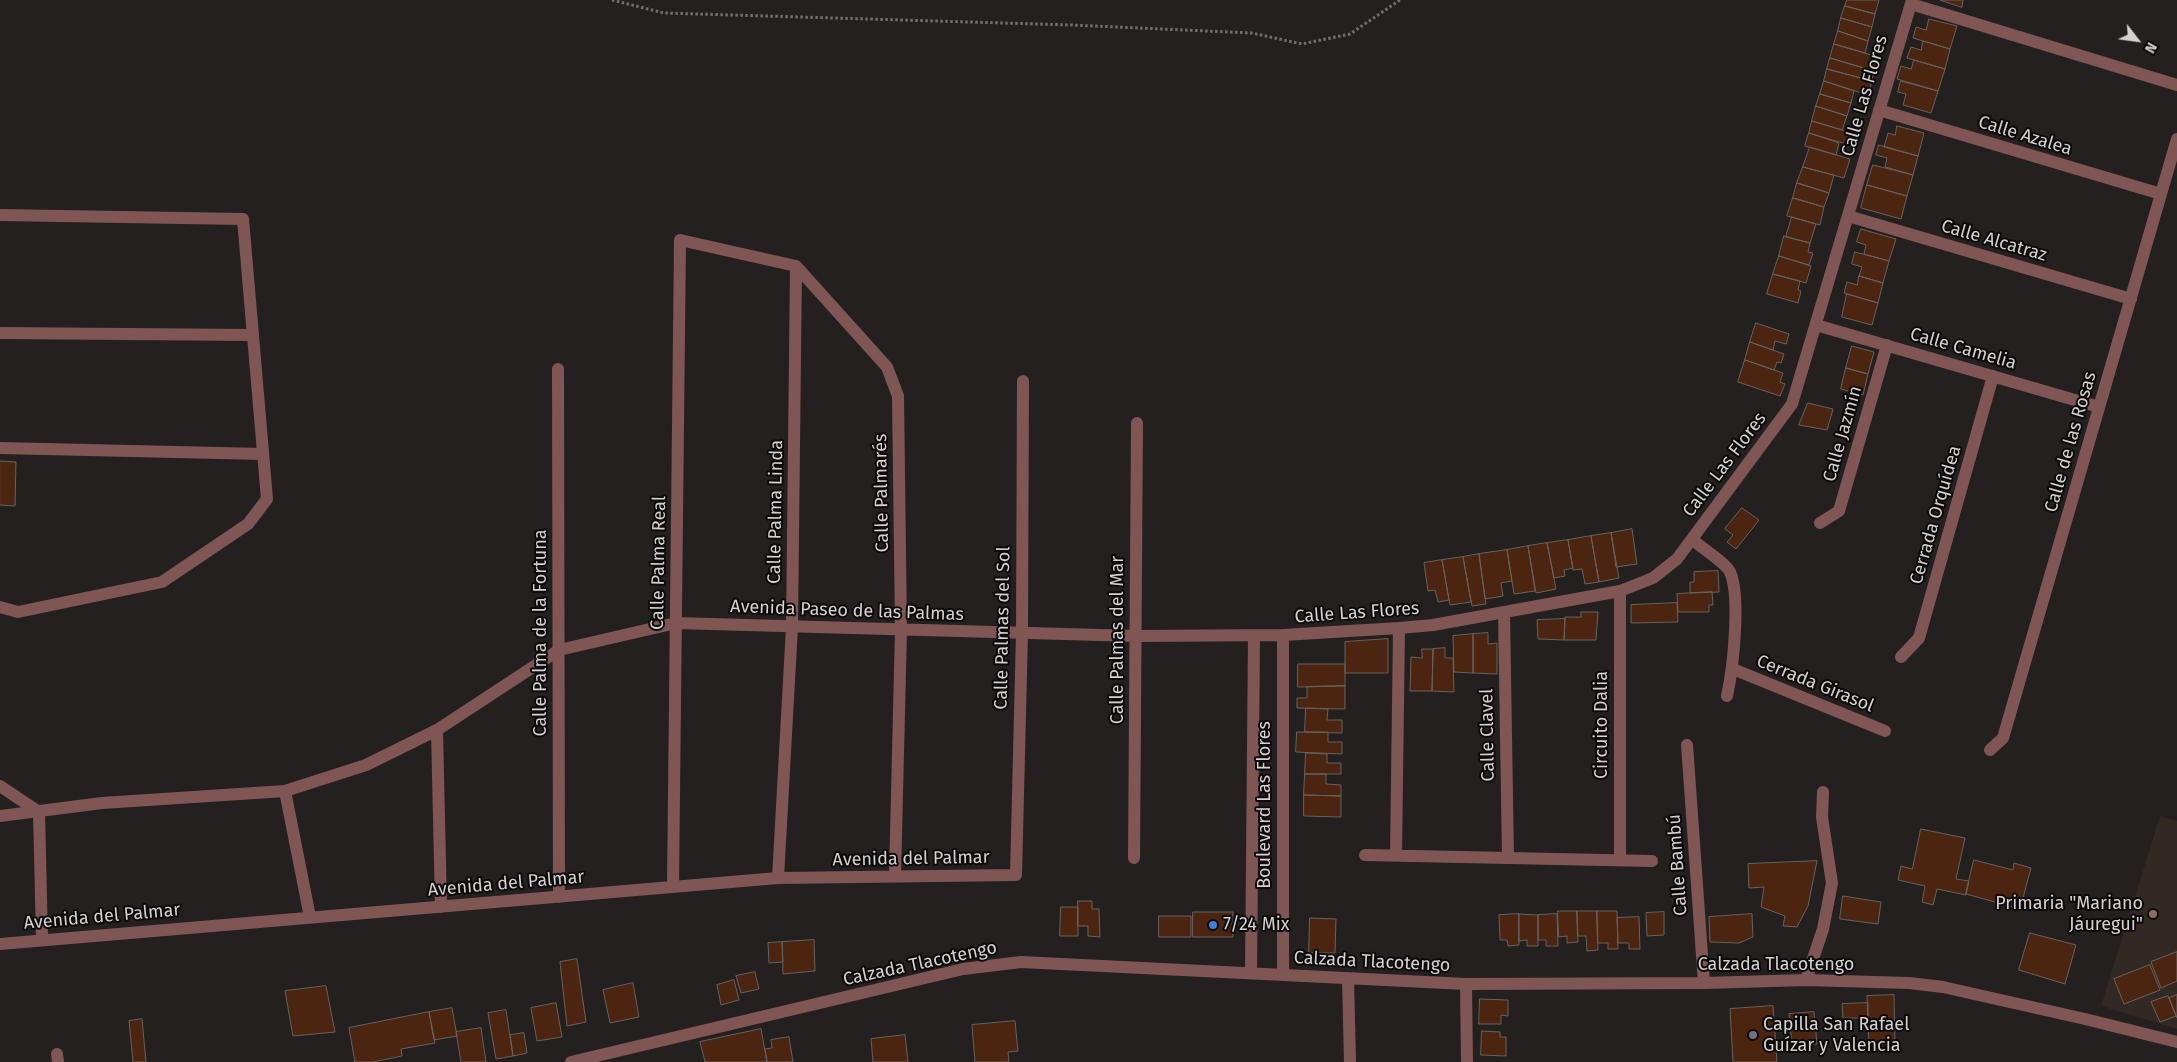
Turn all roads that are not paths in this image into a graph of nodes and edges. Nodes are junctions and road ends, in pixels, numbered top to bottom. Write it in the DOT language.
graph roads {
  1 [pos="1911,2"];
  2 [pos="2177,85"];
  3 [pos="1879,110"];
  4 [pos="2177,139"];
  5 [pos="2161,194"];
  6 [pos="0,215"];
  7 [pos="1848,216"];
  8 [pos="796,266"];
  9 [pos="2130,299"];
  10 [pos="1816,325"];
  11 [pos="0,333"];
  12 [pos="252,335"];
  13 [pos="1887,345"];
  14 [pos="558,369"];
  15 [pos="1993,376"];
  16 [pos="1023,381"];
  17 [pos="2099,407"];
  18 [pos="1137,423"];
  19 [pos="0,448"];
  20 [pos="263,454"];
  21 [pos="1820,523"];
  22 [pos="1692,540"];
  23 [pos="1620,591"];
  24 [pos="0,607"];
  25 [pos="1504,612"];
  26 [pos="676,623"];
  27 [pos="792,627"];
  28 [pos="1399,628"];
  29 [pos="901,630"];
  30 [pos="1022,633"];
  31 [pos="1283,635"];
  32 [pos="1135,636"];
  33 [pos="1254,636"];
  34 [pos="559,650"];
  35 [pos="1901,657"];
  36 [pos="1732,669"];
  37 [pos="1727,696"];
  38 [pos="437,730"];
  39 [pos="1885,731"];
  40 [pos="1687,745"];
  41 [pos="1990,750"];
  42 [pos="0,786"];
  43 [pos="285,791"];
  44 [pos="1823,792"];
  45 [pos="39,812"];
  46 [pos="0,816"];
  47 [pos="1396,855"];
  48 [pos="1364,856"];
  49 [pos="1134,858"];
  50 [pos="1508,858"];
  51 [pos="1620,860"];
  52 [pos="1652,861"];
  53 [pos="1016,875"];
  54 [pos="895,876"];
  55 [pos="778,878"];
  56 [pos="673,887"];
  57 [pos="559,897"];
  58 [pos="441,907"];
  59 [pos="310,917"];
  60 [pos="42,939"];
  61 [pos="0,944"];
  62 [pos="1251,973"];
  63 [pos="1283,974"];
  64 [pos="1348,978"];
  65 [pos="1806,980"];
  66 [pos="1704,983"];
  67 [pos="1466,984"];
  68 [pos="2177,1042"];
  69 [pos="571,1062"];
  70 [pos="1350,1062"];
  71 [pos="1467,1062"];
  1 -- 2 [label="street"];
  1 -- 3 [label="street, Calle Las Flores"];
  3 -- 5 [label="street, Calle Azalea"];
  3 -- 7 [label="street, Calle Las Flores"];
  4 -- 5 [label="street, Calle de las Rosas"];
  5 -- 9 [label="street, Calle de las Rosas"];
  6 -- 12 [label="street"];
  7 -- 9 [label="street, Calle Alcatraz"];
  7 -- 10 [label="street, Calle Las Flores"];
  8 -- 26 [label="street, Calle Palma Real"];
  8 -- 27 [label="street, Calle Palma Linda"];
  8 -- 29 [label="street, Calle Palmarés"];
  9 -- 17 [label="street, Calle de las Rosas"];
  10 -- 13 [label="street, Calle Camelia"];
  10 -- 22 [label="street, Calle Las Flores"];
  11 -- 12 [label="street"];
  12 -- 20 [label="street"];
  13 -- 15 [label="street, Calle Camelia"];
  13 -- 21 [label="street, Calle Jazmín"];
  14 -- 34 [label="street, Calle Palma de la Fortuna"];
  15 -- 17 [label="street, Calle Camelia"];
  15 -- 35 [label="street, Cerrada Orquídea"];
  16 -- 30 [label="street, Calle Palmas del Sol"];
  17 -- 41 [label="street, Calle de las Rosas"];
  18 -- 32 [label="street, Calle Palmas del Mar"];
  19 -- 20 [label="street"];
  20 -- 24 [label="street"];
  22 -- 23 [label="street, Calle Las Flores"];
  22 -- 36 [label="street, Cerrada Girasol"];
  23 -- 25 [label="street, Calle Las Flores"];
  23 -- 51 [label="street, Circuito Dalia"];
  25 -- 28 [label="street, Calle Las Flores"];
  25 -- 50 [label="street, Calle Clavel"];
  26 -- 27 [label="street, Avenida Paseo de las Palmas"];
  26 -- 34 [label="street, Avenida Paseo de las Palmas"];
  26 -- 56 [label="street, Calle Palma Real"];
  27 -- 29 [label="street, Avenida Paseo de las Palmas"];
  27 -- 55 [label="street, Calle Palma Linda"];
  28 -- 31 [label="street, Calle Las Flores"];
  28 -- 47 [label="street"];
  29 -- 30 [label="street, Avenida Paseo de las Palmas"];
  29 -- 54 [label="street, Calle Palmarés"];
  30 -- 32 [label="street, Avenida Paseo de las Palmas"];
  30 -- 53 [label="street, Calle Palmas del Sol"];
  31 -- 33 [label="street, Avenida Paseo de las Palmas"];
  31 -- 63 [label="street, Boulevard Las Flores"];
  32 -- 33 [label="street, Avenida Paseo de las Palmas"];
  32 -- 49 [label="street, Calle Palmas del Mar"];
  33 -- 62 [label="street, Boulevard Las Flores"];
  34 -- 38 [label="street, Avenida Paseo de las Palmas"];
  34 -- 57 [label="street, Calle Palma de la Fortuna"];
  36 -- 37 [label="street, Cerrada Girasol"];
  36 -- 39 [label="street, Cerrada Girasol"];
  38 -- 43 [label="street, Avenida Paseo de las Palmas"];
  38 -- 58 [label="street"];
  40 -- 66 [label="street, Calle Bambú"];
  42 -- 45 [label="street"];
  43 -- 45 [label="street, Avenida Paseo de las Palmas"];
  43 -- 59 [label="street"];
  44 -- 65 [label="street"];
  45 -- 46 [label="street, Avenida Paseo de las Palmas"];
  45 -- 60 [label="street"];
  47 -- 48 [label="street"];
  47 -- 50 [label="street"];
  50 -- 51 [label="street"];
  51 -- 52 [label="street"];
  53 -- 54 [label="street, Avenida del Palmar"];
  54 -- 55 [label="street, Avenida del Palmar"];
  55 -- 56 [label="street, Avenida del Palmar"];
  56 -- 57 [label="street, Avenida del Palmar"];
  57 -- 58 [label="street, Avenida del Palmar"];
  58 -- 59 [label="street, Avenida del Palmar"];
  59 -- 60 [label="street, Avenida del Palmar"];
  60 -- 61 [label="street, Avenida del Palmar"];
  62 -- 63 [label="street, Calzada Tlacotengo"];
  62 -- 69 [label="street, Calzada Tlacotengo"];
  63 -- 64 [label="street, Calzada Tlacotengo"];
  64 -- 67 [label="street, Calzada Tlacotengo"];
  64 -- 70 [label="street"];
  65 -- 66 [label="street, Calzada Tlacotengo"];
  65 -- 68 [label="street, Calzada Tlacotengo"];
  66 -- 67 [label="street, Calzada Tlacotengo"];
  67 -- 71 [label="street"];
}
